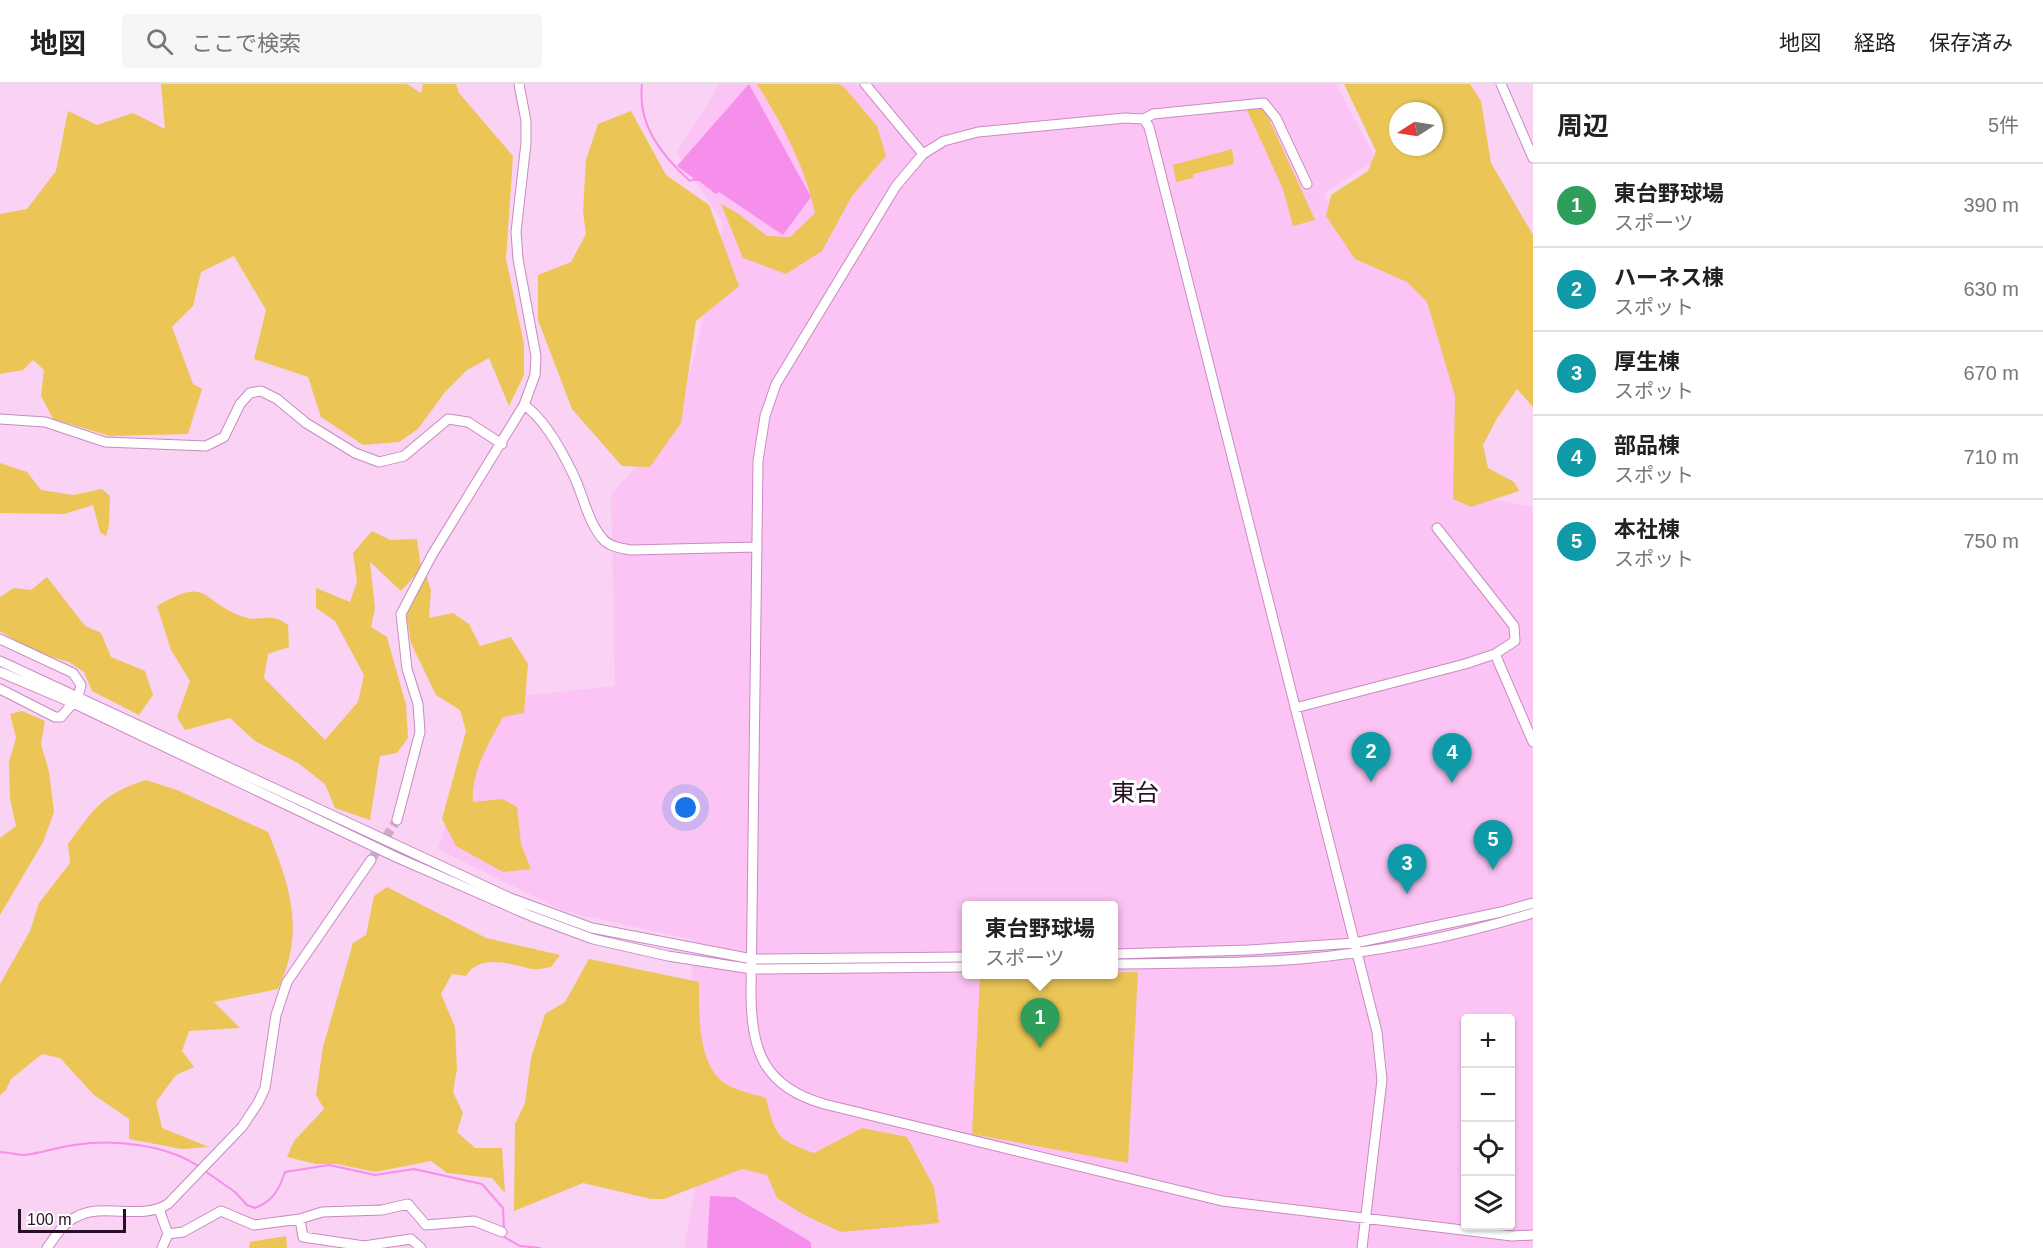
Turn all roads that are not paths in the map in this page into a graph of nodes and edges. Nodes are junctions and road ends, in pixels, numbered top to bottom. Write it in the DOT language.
graph roads {
  1 [pos="519,84"];
  2 [pos="865,84"];
  3 [pos="1501,84"];
  4 [pos="1144,119"];
  5 [pos="923,154"];
  6 [pos="1533,158"];
  7 [pos="1306,183"];
  8 [pos="524,405"];
  9 [pos="0,419"];
  10 [pos="502,444"];
  11 [pos="1437,528"];
  12 [pos="757,547"];
  13 [pos="0,639"];
  14 [pos="1495,654"];
  15 [pos="0,661"];
  16 [pos="0,672"];
  17 [pos="0,689"];
  18 [pos="76,700"];
  19 [pos="1295,708"];
  20 [pos="1533,742"];
  21 [pos="397,820"];
  22 [pos="371,860"];
  23 [pos="1533,903"];
  24 [pos="1533,913"];
  25 [pos="1354,942"];
  26 [pos="1357,953"];
  27 [pos="1118,954"];
  28 [pos="962,957"];
  29 [pos="752,964"];
  30 [pos="1118,964"];
  31 [pos="962,967"];
  32 [pos="159,1209"];
  33 [pos="1365,1218"];
  34 [pos="300,1219"];
  35 [pos="502,1232"];
  36 [pos="168,1234"];
  37 [pos="1533,1235"];
  38 [pos="47,1248"];
  39 [pos="162,1248"];
  40 [pos="421,1248"];
  41 [pos="1362,1248"];
  1 -- 8 [label="street"];
  2 -- 5 [label="street"];
  3 -- 6 [label="street"];
  4 -- 5 [label="street"];
  4 -- 7 [label="street"];
  4 -- 19 [label="street"];
  5 -- 12 [label="street"];
  8 -- 10 [label="street"];
  8 -- 12 [label="street"];
  9 -- 10 [label="street"];
  10 -- 21 [label="street"];
  11 -- 14 [label="street"];
  12 -- 29 [label="street"];
  13 -- 18 [label="street"];
  14 -- 19 [label="street"];
  14 -- 20 [label="street"];
  15 -- 18 [label="street"];
  16 -- 18 [label="street"];
  17 -- 18 [label="street"];
  18 -- 29 [label="street"];
  19 -- 25 [label="street"];
  22 -- 32 [label="street"];
  23 -- 25 [label="street"];
  24 -- 26 [label="street"];
  25 -- 26 [label="street"];
  25 -- 27 [label="street"];
  26 -- 30 [label="street"];
  26 -- 33 [label="street"];
  28 -- 29 [label="street"];
  29 -- 31 [label="street"];
  29 -- 33 [label="street"];
  32 -- 36 [label="street"];
  32 -- 38 [label="street"];
  33 -- 37 [label="street"];
  33 -- 41 [label="street"];
  34 -- 35 [label="street"];
  34 -- 36 [label="street"];
  34 -- 40 [label="street"];
  36 -- 39 [label="street"];
}
